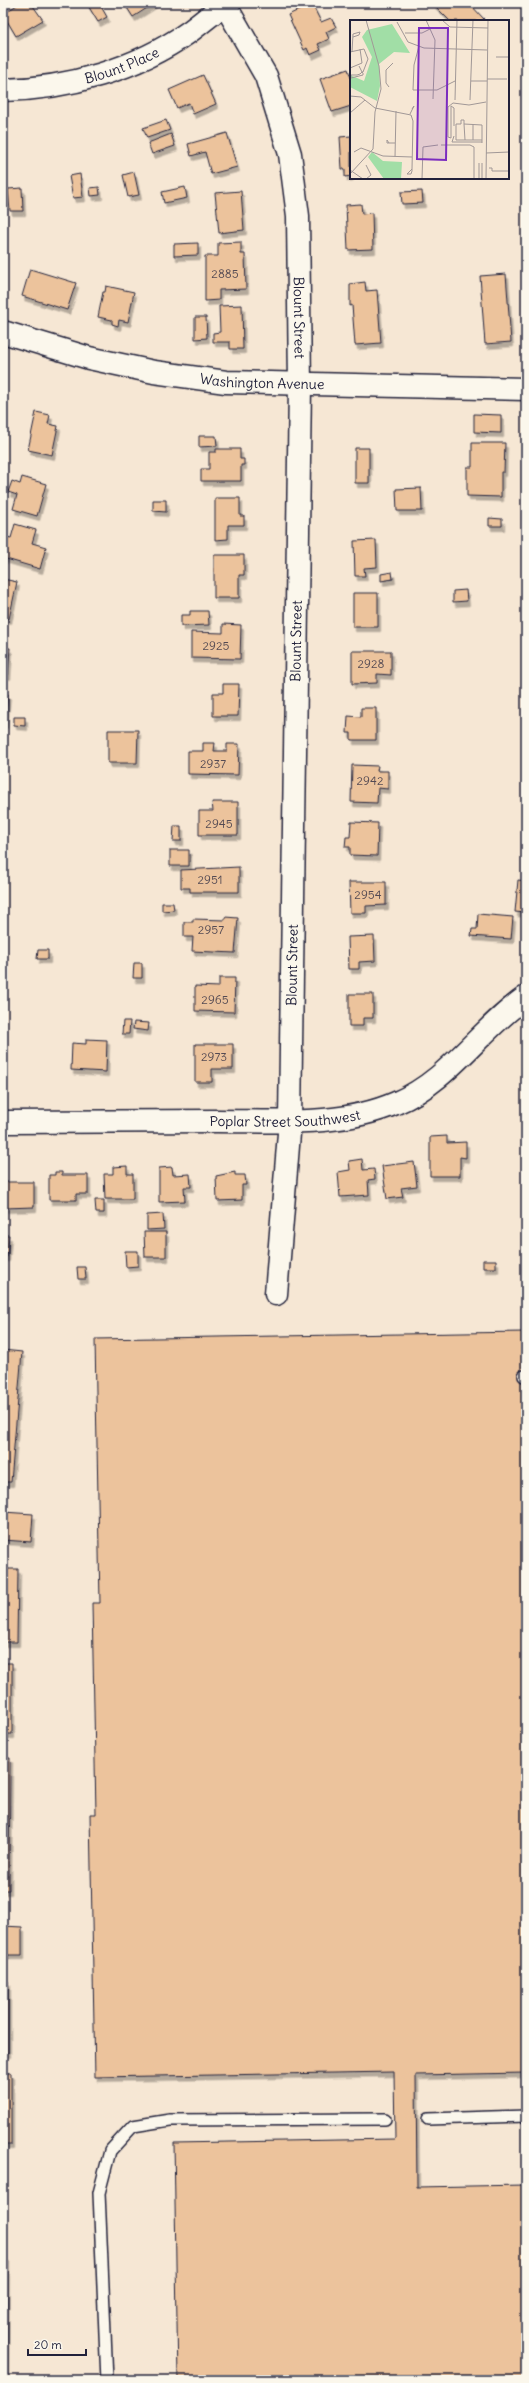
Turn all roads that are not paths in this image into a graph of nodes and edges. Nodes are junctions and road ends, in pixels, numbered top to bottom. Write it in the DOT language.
graph roads {
  1 [pos="225,3"];
  2 [pos="3,90"];
  3 [pos="3,332"];
  4 [pos="300,385"];
  5 [pos="526,388"];
  6 [pos="526,997"];
  7 [pos="290,1121"];
  8 [pos="3,1122"];
  9 [pos="276,1294"];
  10 [pos="526,2116"];
  11 [pos="385,2119"];
  12 [pos="428,2119"];
  13 [pos="107,2380"];
  1 -- 2 [label="street, Blount Place"];
  1 -- 4 [label="street, Blount Street"];
  3 -- 4 [label="street, Washington Avenue"];
  4 -- 5 [label="street, Washington Avenue"];
  4 -- 7 [label="street, Blount Street"];
  6 -- 7 [label="street, Poplar Street Southwest"];
  7 -- 8 [label="street, Poplar Street Southwest"];
  7 -- 9 [label="street, Blount Street"];
  10 -- 12 [label="lane"];
  11 -- 13 [label="lane"];
}
